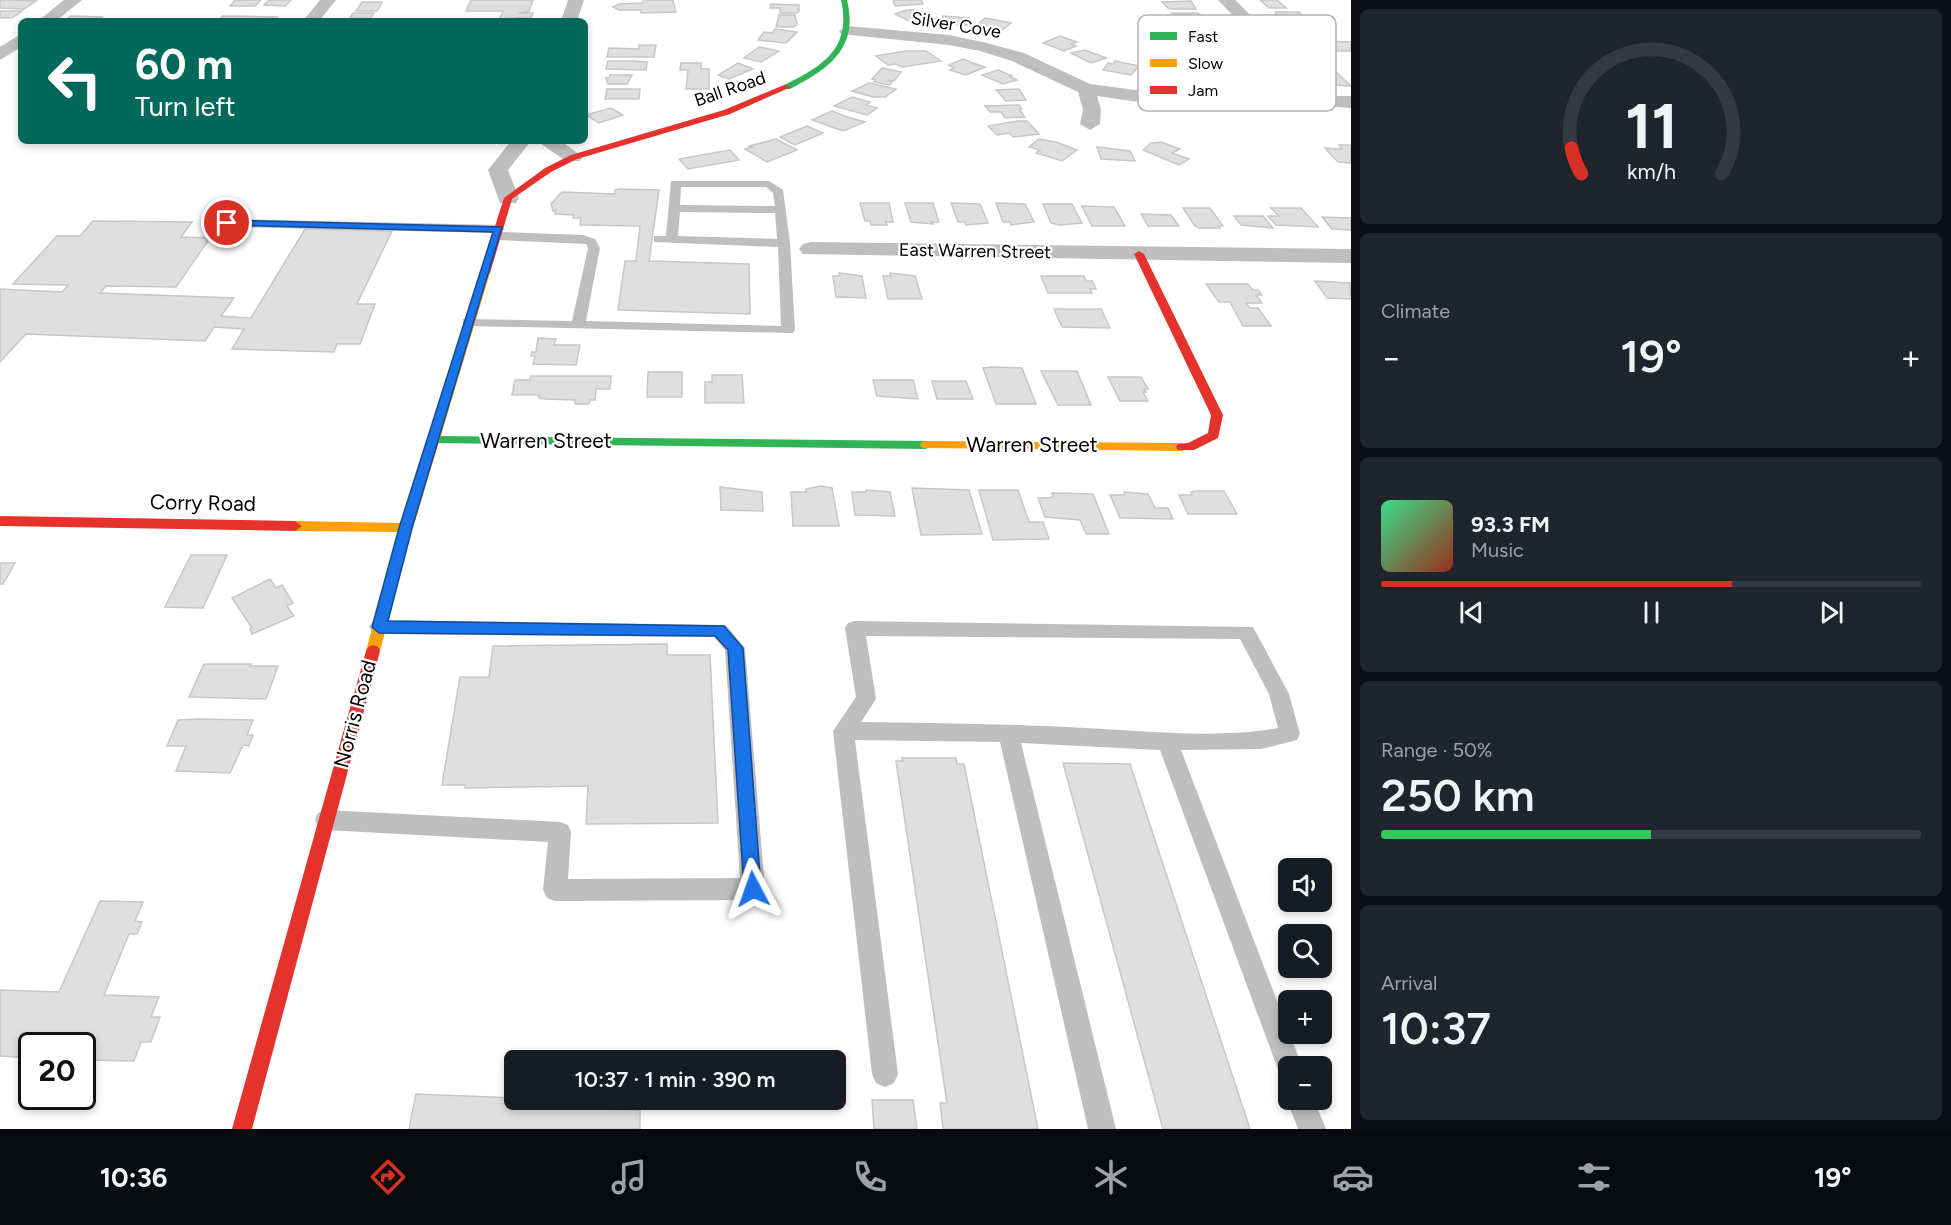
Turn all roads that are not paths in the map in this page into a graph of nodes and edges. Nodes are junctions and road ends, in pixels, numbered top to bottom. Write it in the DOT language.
graph roads {
  1 [pos="74,0"];
  2 [pos="328,0"];
  3 [pos="576,0"];
  4 [pos="844,0"];
  5 [pos="1226,0"];
  6 [pos="1241,15"];
  7 [pos="50,18"];
  8 [pos="313,18"];
  9 [pos="570,18"];
  10 [pos="847,31"];
  11 [pos="18,41"];
  12 [pos="0,55"];
  13 [pos="1086,89"];
  14 [pos="1138,96"];
  15 [pos="1090,124"];
  16 [pos="519,144"];
  17 [pos="552,144"];
  18 [pos="573,157"];
  19 [pos="508,198"];
  20 [pos="674,208"];
  21 [pos="781,210"];
  22 [pos="227,223"];
  23 [pos="497,232"];
  24 [pos="784,243"];
  25 [pos="811,249"];
  26 [pos="1139,254"];
  27 [pos="1351,256"];
  28 [pos="468,322"];
  29 [pos="578,325"];
  30 [pos="435,440"];
  31 [pos="0,521"];
  32 [pos="406,528"];
  33 [pos="379,627"];
  34 [pos="843,731"];
  35 [pos="1008,734"];
  36 [pos="1167,741"];
  37 [pos="326,820"];
  38 [pos="1285,1056"];
  39 [pos="885,1074"];
  40 [pos="1305,1110"];
  41 [pos="242,1129"];
  42 [pos="1102,1129"];
  43 [pos="1312,1129"];
  1 -- 7 [label="street"];
  2 -- 8 [label="street"];
  3 -- 9 [label="street"];
  4 -- 10 [label="main road"];
  5 -- 6 [label="street"];
  10 -- 13 [label="street, Silver Cove"];
  10 -- 18 [label="main road, Ball Road"];
  11 -- 12 [label="street"];
  13 -- 14 [label="street, Silver Cove"];
  13 -- 15 [label="street"];
  16 -- 19 [label="street"];
  17 -- 18 [label="street"];
  18 -- 19 [label="main road"];
  19 -- 23 [label="main road, Norris Road"];
  20 -- 21 [label="lane"];
  20 -- 21 [label="lane"];
  20 -- 24 [label="lane"];
  21 -- 24 [label="lane"];
  22 -- 23 [label="lane"];
  23 -- 28 [label="main road, Norris Road"];
  23 -- 29 [label="lane"];
  24 -- 29 [label="lane"];
  25 -- 26 [label="street, East Warren Street"];
  26 -- 27 [label="street"];
  26 -- 30 [label="main road, Warren Street"];
  28 -- 29 [label="lane"];
  28 -- 30 [label="main road, Norris Road"];
  30 -- 32 [label="main road, Norris Road"];
  31 -- 32 [label="main road, Corry Road"];
  32 -- 33 [label="main road, Norris Road"];
  33 -- 37 [label="main road, Norris Road"];
  33 -- 37 [label="lane"];
  34 -- 35 [label="lane"];
  34 -- 36 [label="lane"];
  34 -- 39 [label="lane"];
  35 -- 36 [label="lane"];
  35 -- 42 [label="lane"];
  36 -- 38 [label="lane"];
  37 -- 41 [label="main road, Norris Road"];
  40 -- 43 [label="lane"];
}
